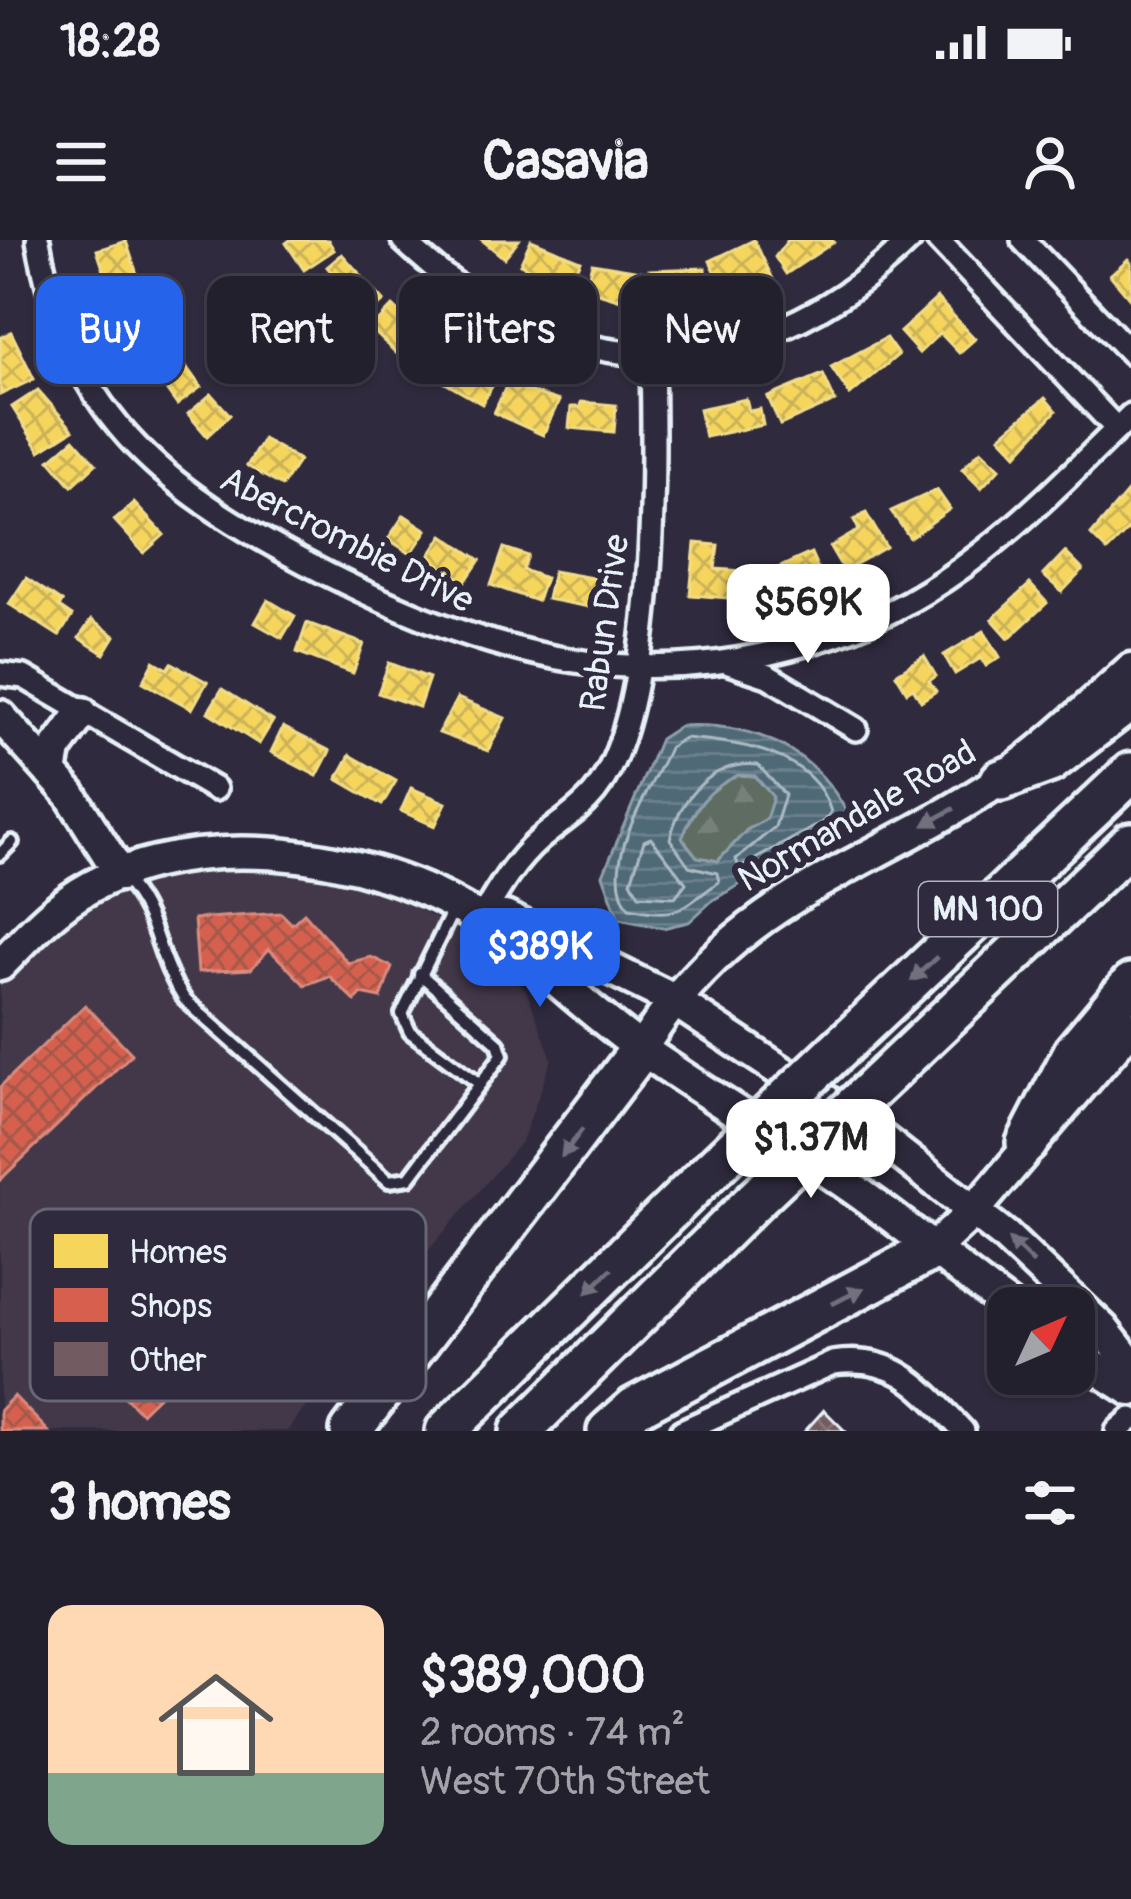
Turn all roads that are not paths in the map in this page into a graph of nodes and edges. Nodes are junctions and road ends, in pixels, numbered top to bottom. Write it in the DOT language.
graph roads {
  1 [pos="38,240"];
  2 [pos="403,240"];
  3 [pos="910,240"];
  4 [pos="938,240"];
  5 [pos="1023,240"];
  6 [pos="783,329"];
  7 [pos="621,351"];
  8 [pos="1131,353"];
  9 [pos="652,384"];
  10 [pos="1124,422"];
  11 [pos="729,663"];
  12 [pos="635,667"];
  13 [pos="1131,669"];
  14 [pos="0,674"];
  15 [pos="1131,700"];
  16 [pos="82,713"];
  17 [pos="0,716"];
  18 [pos="856,729"];
  19 [pos="51,772"];
  20 [pos="1131,773"];
  21 [pos="1001,780"];
  22 [pos="215,789"];
  23 [pos="12,842"];
  24 [pos="1131,843"];
  25 [pos="0,854"];
  26 [pos="121,875"];
  27 [pos="467,914"];
  28 [pos="0,965"];
  29 [pos="420,974"];
  30 [pos="1131,984"];
  31 [pos="672,999"];
  32 [pos="1131,1028"];
  33 [pos="641,1049"];
  34 [pos="480,1084"];
  35 [pos="1027,1143"];
  36 [pos="973,1212"];
  37 [pos="932,1250"];
  38 [pos="987,1290"];
  39 [pos="426,1332"];
  40 [pos="1131,1365"];
  41 [pos="1095,1367"];
  42 [pos="1131,1390"];
  43 [pos="374,1401"];
  44 [pos="1131,1419"];
  45 [pos="713,1424"];
  46 [pos="351,1431"];
  47 [pos="446,1431"];
  48 [pos="521,1431"];
  49 [pos="608,1431"];
  50 [pos="682,1431"];
  51 [pos="963,1431"];
  52 [pos="1117,1431"];
  1 -- 12 [label="street, Abercrombie Drive"];
  2 -- 7 [label="street"];
  3 -- 6 [label="street"];
  4 -- 10 [label="street"];
  5 -- 8 [label="street"];
  9 -- 12 [label="street, Rabun Drive"];
  10 -- 11 [label="street, Abercrombie Drive"];
  11 -- 12 [label="street, Abercrombie Drive"];
  11 -- 18 [label="street"];
  12 -- 27 [label="street, Rabun Drive"];
  13 -- 21 [label="street, Normandale Road"];
  14 -- 16 [label="street"];
  15 -- 21 [label="highway"];
  16 -- 19 [label="street"];
  16 -- 22 [label="street"];
  17 -- 19 [label="street"];
  19 -- 26 [label="street"];
  20 -- 47 [label="highway, MN 100, one-way, bridge"];
  21 -- 31 [label="street, Normandale Road, one-way"];
  23 -- 25 [label="lane"];
  24 -- 48 [label="highway, MN 100, bridge"];
  26 -- 27 [label="street"];
  26 -- 28 [label="street"];
  26 -- 34 [label="lane"];
  27 -- 29 [label="lane"];
  27 -- 31 [label="street"];
  27 -- 33 [label="street"];
  29 -- 34 [label="lane"];
  29 -- 34 [label="lane"];
  30 -- 35 [label="highway"];
  31 -- 33 [label="street, Normandale Road"];
  31 -- 36 [label="street"];
  32 -- 35 [label="street"];
  33 -- 37 [label="street"];
  33 -- 39 [label="highway, one-way"];
  35 -- 36 [label="street"];
  36 -- 37 [label="street"];
  40 -- 36 [label="street, one-way"];
  37 -- 38 [label="street"];
  49 -- 37 [label="highway, one-way"];
  41 -- 42 [label="street"];
  43 -- 46 [label="highway, one-way"];
  44 -- 52 [label="street"];
  45 -- 50 [label="street"];
  45 -- 51 [label="street"];
}
